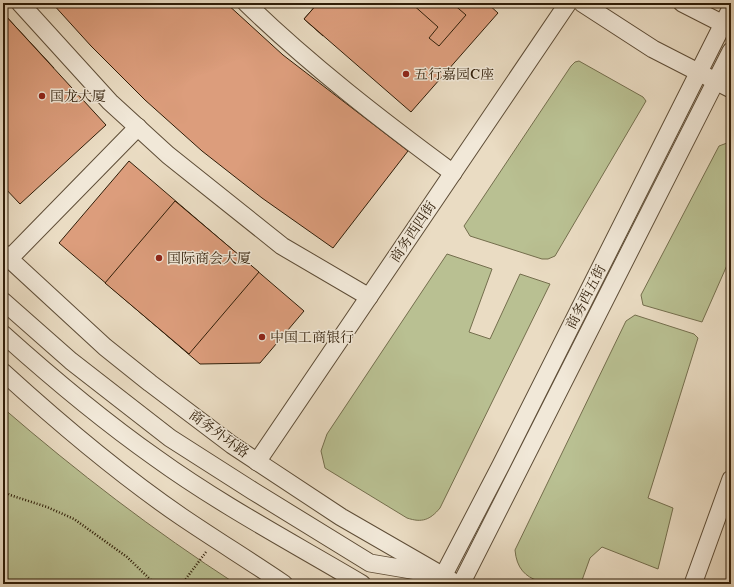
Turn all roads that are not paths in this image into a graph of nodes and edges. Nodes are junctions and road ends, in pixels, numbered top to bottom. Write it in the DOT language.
graph roads {
  1 [pos="20,3"];
  2 [pos="568,3"];
  3 [pos="582,3"];
  4 [pos="682,3"];
  5 [pos="250,4"];
  6 [pos="731,8"];
  7 [pos="727,26"];
  8 [pos="731,51"];
  9 [pos="699,72"];
  10 [pos="716,81"];
  11 [pos="731,89"];
  12 [pos="138,127"];
  13 [pos="453,173"];
  14 [pos="6,256"];
  15 [pos="369,296"];
  16 [pos="3,301"];
  17 [pos="3,334"];
  18 [pos="3,372"];
  19 [pos="257,462"];
  20 [pos="731,479"];
  21 [pos="728,499"];
  22 [pos="450,582"];
  23 [pos="284,584"];
  24 [pos="362,584"];
  25 [pos="693,584"];
  1 -- 12 [label="street"];
  2 -- 13 [label="street, 商务西四街"];
  3 -- 9 [label="street"];
  4 -- 7 [label="street"];
  5 -- 13 [label="street"];
  6 -- 7 [label="street, 商务西五街"];
  7 -- 9 [label="street, 商务西五街"];
  8 -- 10 [label="street, 商务西五街"];
  9 -- 10 [label="street"];
  9 -- 22 [label="street, 商务西五街"];
  10 -- 11 [label="street"];
  10 -- 22 [label="street, 商务西五街"];
  12 -- 14 [label="street"];
  12 -- 15 [label="street"];
  13 -- 15 [label="street, 商务西四街"];
  14 -- 19 [label="street, 商务外环路"];
  15 -- 19 [label="street, 商务西四街"];
  16 -- 22 [label="street"];
  17 -- 24 [label="street"];
  18 -- 23 [label="street"];
  19 -- 22 [label="street, 商务外环路"];
  20 -- 21 [label="street"];
  21 -- 25 [label="street"];
}
